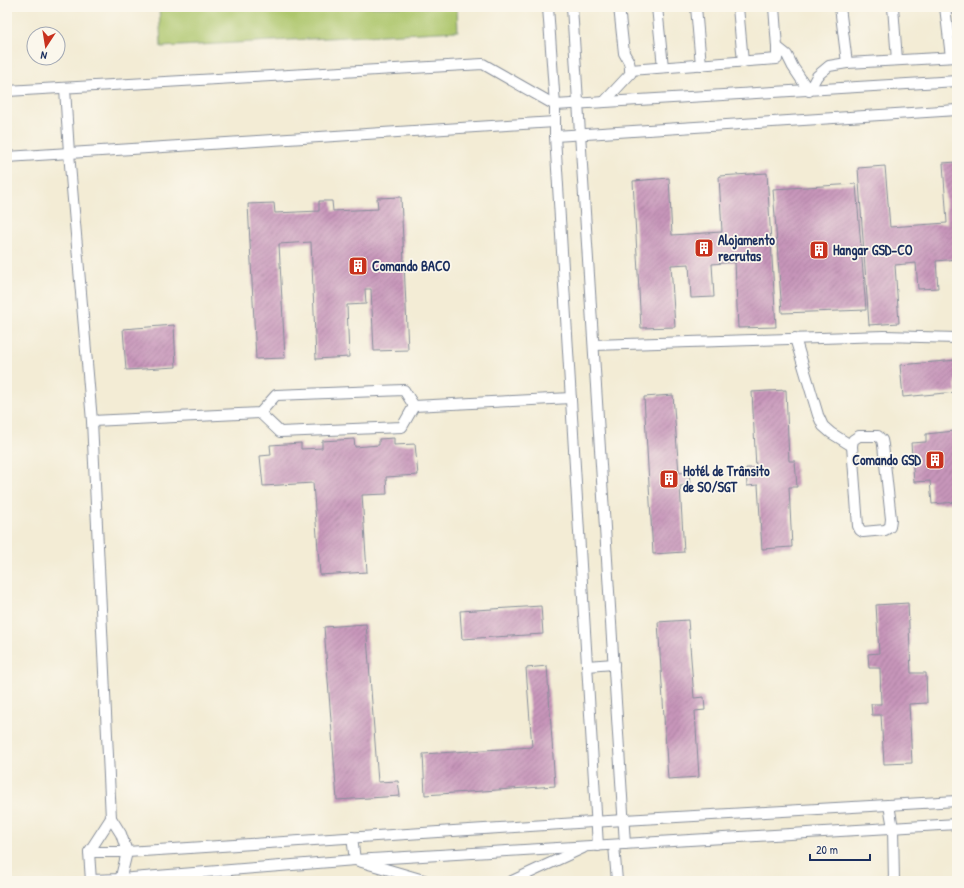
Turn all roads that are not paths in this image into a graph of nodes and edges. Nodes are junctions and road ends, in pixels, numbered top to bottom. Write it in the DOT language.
graph roads {
  1 [pos="548,7"];
  2 [pos="572,7"];
  3 [pos="619,7"];
  4 [pos="657,7"];
  5 [pos="696,7"];
  6 [pos="738,7"];
  7 [pos="774,7"];
  8 [pos="840,7"];
  9 [pos="893,7"];
  10 [pos="945,7"];
  11 [pos="777,46"];
  12 [pos="954,57"];
  13 [pos="898,60"];
  14 [pos="743,62"];
  15 [pos="847,63"];
  16 [pos="701,65"];
  17 [pos="663,67"];
  18 [pos="630,70"];
  19 [pos="957,82"];
  20 [pos="65,88"];
  21 [pos="7,91"];
  22 [pos="809,91"];
  23 [pos="604,102"];
  24 [pos="578,104"];
  25 [pos="555,106"];
  26 [pos="957,110"];
  27 [pos="555,122"];
  28 [pos="580,135"];
  29 [pos="555,136"];
  30 [pos="68,153"];
  31 [pos="7,157"];
  32 [pos="795,338"];
  33 [pos="957,338"];
  34 [pos="594,345"];
  35 [pos="571,398"];
  36 [pos="414,406"];
  37 [pos="260,413"];
  38 [pos="92,421"];
  39 [pos="852,446"];
  40 [pos="614,664"];
  41 [pos="587,666"];
  42 [pos="957,801"];
  43 [pos="889,805"];
  44 [pos="111,818"];
  45 [pos="624,820"];
  46 [pos="597,821"];
  47 [pos="957,824"];
  48 [pos="893,828"];
  49 [pos="352,837"];
  50 [pos="625,844"];
  51 [pos="614,845"];
  52 [pos="593,846"];
  53 [pos="89,852"];
  54 [pos="127,852"];
  55 [pos="355,860"];
  56 [pos="120,880"];
  57 [pos="91,881"];
  58 [pos="427,881"];
  59 [pos="512,881"];
  60 [pos="617,881"];
  61 [pos="894,881"];
  1 -- 25 [label="lane"];
  2 -- 24 [label="lane"];
  3 -- 18 [label="lane"];
  4 -- 17 [label="lane"];
  5 -- 16 [label="lane"];
  6 -- 14 [label="lane"];
  7 -- 11 [label="lane"];
  8 -- 15 [label="lane"];
  9 -- 13 [label="lane"];
  10 -- 12 [label="lane"];
  11 -- 14 [label="lane"];
  11 -- 22 [label="lane"];
  12 -- 13 [label="lane"];
  13 -- 15 [label="lane"];
  14 -- 16 [label="lane"];
  15 -- 22 [label="lane"];
  16 -- 17 [label="lane"];
  17 -- 18 [label="lane"];
  18 -- 23 [label="lane"];
  19 -- 22 [label="lane"];
  20 -- 21 [label="lane"];
  20 -- 25 [label="lane"];
  20 -- 30 [label="lane"];
  22 -- 23 [label="lane"];
  23 -- 24 [label="lane"];
  24 -- 25 [label="lane"];
  24 -- 28 [label="lane"];
  25 -- 27 [label="lane"];
  26 -- 28 [label="lane"];
  27 -- 29 [label="lane"];
  27 -- 30 [label="lane"];
  28 -- 29 [label="lane"];
  28 -- 34 [label="lane"];
  29 -- 35 [label="lane"];
  30 -- 31 [label="lane"];
  30 -- 38 [label="lane"];
  32 -- 33 [label="lane"];
  32 -- 34 [label="lane"];
  32 -- 39 [label="lane"];
  34 -- 40 [label="lane"];
  35 -- 36 [label="lane"];
  35 -- 41 [label="lane"];
  36 -- 37 [label="lane"];
  36 -- 37 [label="lane"];
  37 -- 38 [label="lane"];
  38 -- 44 [label="lane"];
  39 -- 39 [label="lane"];
  40 -- 41 [label="lane"];
  40 -- 45 [label="lane"];
  41 -- 46 [label="lane"];
  42 -- 43 [label="lane"];
  43 -- 45 [label="lane"];
  43 -- 48 [label="lane"];
  44 -- 53 [label="lane"];
  44 -- 54 [label="lane"];
  45 -- 46 [label="lane"];
  45 -- 50 [label="lane"];
  46 -- 49 [label="lane"];
  46 -- 52 [label="lane"];
  47 -- 48 [label="lane"];
  48 -- 50 [label="lane"];
  48 -- 61 [label="lane"];
  49 -- 54 [label="lane"];
  49 -- 55 [label="lane"];
  50 -- 51 [label="lane"];
  51 -- 52 [label="lane"];
  51 -- 60 [label="lane"];
  52 -- 55 [label="lane"];
  52 -- 59 [label="lane"];
  53 -- 54 [label="lane"];
  53 -- 57 [label="lane"];
  54 -- 56 [label="lane"];
  55 -- 56 [label="lane"];
  55 -- 58 [label="lane"];
  56 -- 57 [label="lane"];
}
